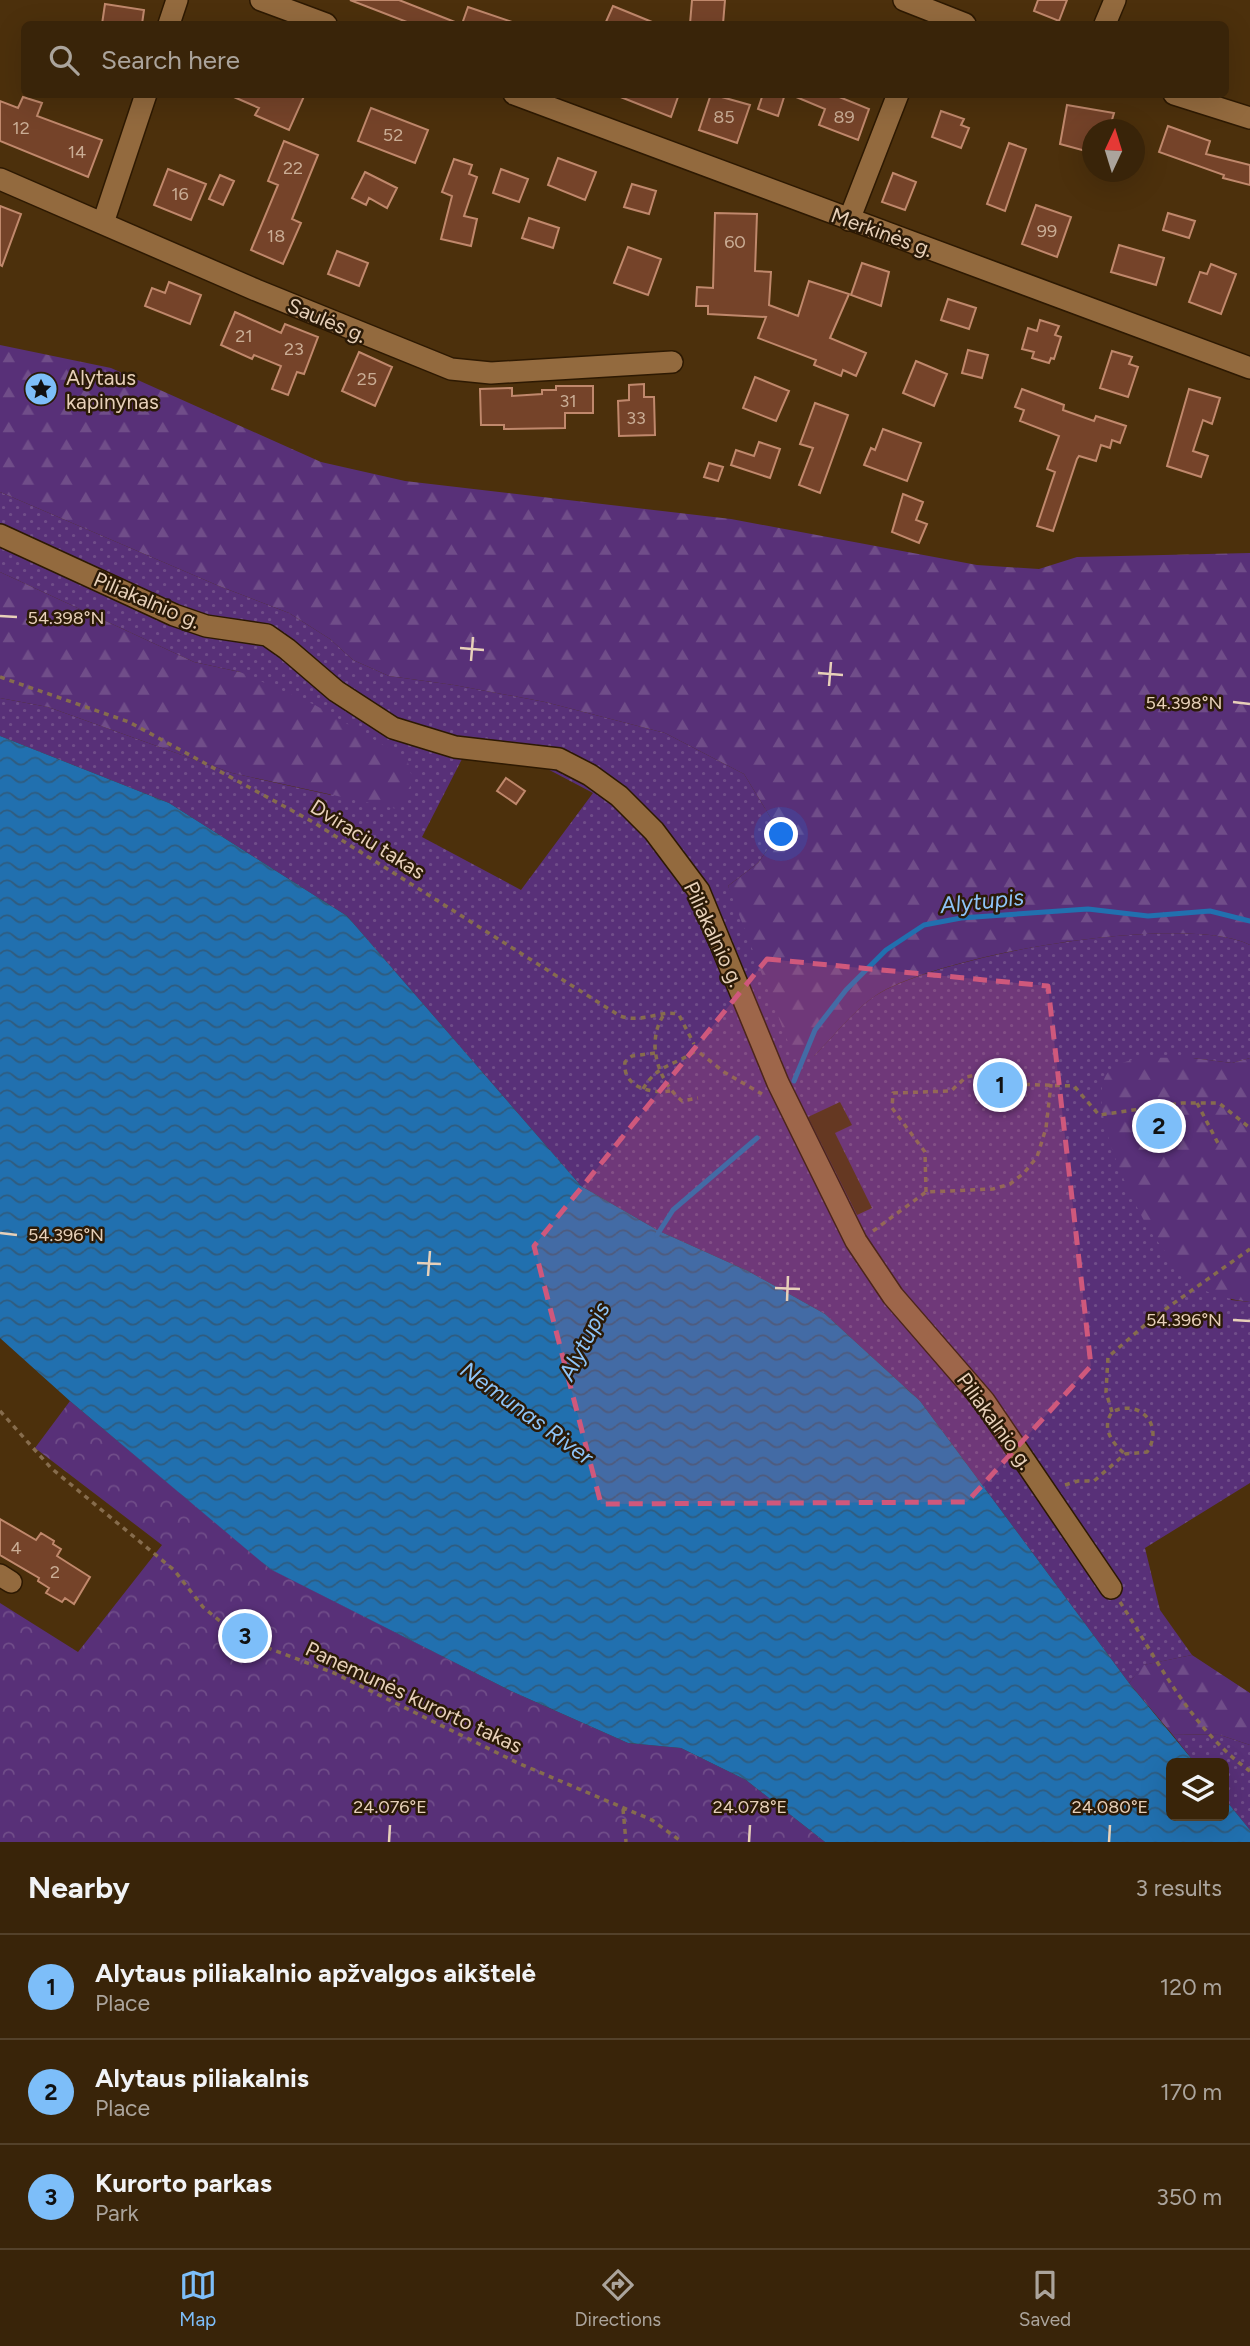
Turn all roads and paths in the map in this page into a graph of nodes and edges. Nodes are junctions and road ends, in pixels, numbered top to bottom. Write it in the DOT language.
graph roads {
  1 [pos="177,0"];
  2 [pos="261,0"];
  3 [pos="904,0"];
  4 [pos="1115,0"];
  5 [pos="928,18"];
  6 [pos="170,21"];
  7 [pos="318,21"];
  8 [pos="946,21"];
  9 [pos="1106,21"];
  10 [pos="145,98"];
  11 [pos="525,98"];
  12 [pos="896,98"];
  13 [pos="1187,98"];
  14 [pos="1250,118"];
  15 [pos="0,179"];
  16 [pos="849,220"];
  17 [pos="103,223"];
  18 [pos="672,362"];
  19 [pos="1250,367"];
  20 [pos="0,535"];
  21 [pos="0,677"];
  22 [pos="664,1014"];
  23 [pos="694,1044"];
  24 [pos="655,1053"];
  25 [pos="659,1068"];
  26 [pos="1051,1084"];
  27 [pos="643,1088"];
  28 [pos="670,1091"];
  29 [pos="766,1096"];
  30 [pos="698,1098"];
  31 [pos="1197,1103"];
  32 [pos="1250,1128"];
  33 [pos="1220,1147"];
  34 [pos="926,1192"];
  35 [pos="856,1241"];
  36 [pos="1250,1249"];
  37 [pos="0,1411"];
  38 [pos="1112,1412"];
  39 [pos="1125,1454"];
  40 [pos="1047,1492"];
  41 [pos="1111,1588"];
  42 [pos="1250,1771"];
  43 [pos="623,1809"];
  44 [pos="626,1842"];
  45 [pos="682,1842"];
  1 -- 6 [label="street"];
  2 -- 7 [label="street"];
  3 -- 5 [label="street"];
  4 -- 9 [label="street"];
  5 -- 8 [label="street"];
  10 -- 17 [label="street"];
  11 -- 16 [label="street, Merkinės g."];
  12 -- 16 [label="street"];
  13 -- 14 [label="street"];
  15 -- 17 [label="street, Saulės g."];
  16 -- 19 [label="street, Merkinės g."];
  17 -- 18 [label="street, Saulės g."];
  20 -- 35 [label="street, Piliakalnio g."];
  21 -- 22 [label="path, Dviraciu takas"];
  22 -- 23 [label="path"];
  22 -- 24 [label="path"];
  24 -- 25 [label="path"];
  24 -- 27 [label="path"];
  25 -- 27 [label="path"];
  25 -- 28 [label="path"];
  25 -- 29 [label="path"];
  26 -- 31 [label="path"];
  26 -- 34 [label="path"];
  26 -- 34 [label="path"];
  27 -- 28 [label="path"];
  28 -- 30 [label="path"];
  31 -- 32 [label="path"];
  31 -- 33 [label="path"];
  34 -- 35 [label="path"];
  35 -- 40 [label="street, Piliakalnio g."];
  36 -- 38 [label="path"];
  37 -- 43 [label="path, Panemunės kurorto takas"];
  38 -- 39 [label="path"];
  38 -- 39 [label="path"];
  39 -- 40 [label="path"];
  40 -- 41 [label="street, Piliakalnio g."];
  41 -- 42 [label="path"];
  43 -- 44 [label="path"];
  43 -- 45 [label="path, Panemunės kurorto takas"];
}
